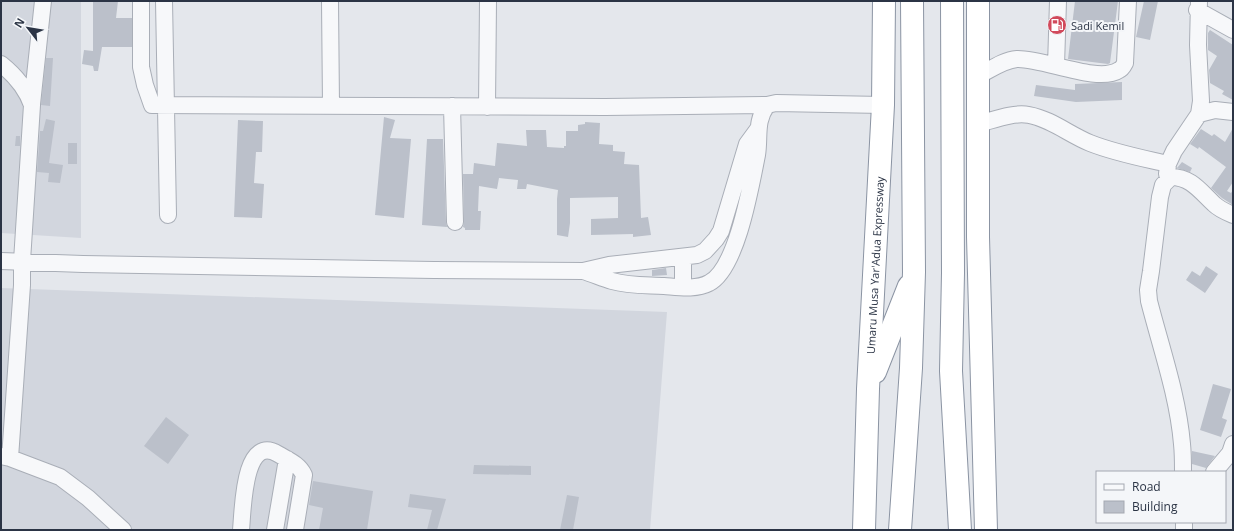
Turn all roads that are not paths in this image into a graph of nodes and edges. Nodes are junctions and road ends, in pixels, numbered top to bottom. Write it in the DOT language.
graph roads {
  1 [pos="44,1"];
  2 [pos="142,1"];
  3 [pos="164,1"];
  4 [pos="330,1"];
  5 [pos="488,1"];
  6 [pos="884,1"];
  7 [pos="901,1"];
  8 [pos="912,1"];
  9 [pos="952,1"];
  10 [pos="964,1"];
  11 [pos="978,1"];
  12 [pos="1058,1"];
  13 [pos="1128,1"];
  14 [pos="1198,6"];
  15 [pos="1233,30"];
  16 [pos="912,51"];
  17 [pos="952,58"];
  18 [pos="1,64"];
  19 [pos="1056,66"];
  20 [pos="978,76"];
  21 [pos="166,104"];
  22 [pos="32,105"];
  23 [pos="767,105"];
  24 [pos="883,105"];
  25 [pos="331,106"];
  26 [pos="452,106"];
  27 [pos="487,107"];
  28 [pos="1233,112"];
  29 [pos="1199,114"];
  30 [pos="978,124"];
  31 [pos="758,129"];
  32 [pos="1168,164"];
  33 [pos="1167,180"];
  34 [pos="168,215"];
  35 [pos="1233,215"];
  36 [pos="455,222"];
  37 [pos="683,258"];
  38 [pos="1,261"];
  39 [pos="22,261"];
  40 [pos="637,263"];
  41 [pos="584,270"];
  42 [pos="914,272"];
  43 [pos="953,273"];
  44 [pos="637,285"];
  45 [pos="683,287"];
  46 [pos="982,380"];
  47 [pos="868,390"];
  48 [pos="1233,444"];
  49 [pos="6,457"];
  50 [pos="287,459"];
  51 [pos="1184,471"];
  52 [pos="1215,471"];
  53 [pos="123,530"];
  54 [pos="241,530"];
  55 [pos="275,530"];
  56 [pos="295,530"];
  57 [pos="864,530"];
  58 [pos="900,530"];
  59 [pos="960,530"];
  60 [pos="986,530"];
  1 -- 22 [label="street"];
  2 -- 21 [label="street"];
  3 -- 21 [label="street"];
  4 -- 25 [label="street"];
  5 -- 27 [label="street"];
  6 -- 24 [label="highway, Umaru Musa Yar'Adua Expressway"];
  7 -- 16 [label="highway"];
  8 -- 16 [label="highway"];
  9 -- 17 [label="highway"];
  10 -- 17 [label="highway"];
  11 -- 20 [label="highway"];
  12 -- 19 [label="street"];
  13 -- 19 [label="street"];
  14 -- 15 [label="street"];
  14 -- 29 [label="street"];
  16 -- 42 [label="highway"];
  17 -- 43 [label="highway"];
  18 -- 22 [label="street"];
  19 -- 20 [label="street"];
  20 -- 30 [label="highway"];
  21 -- 25 [label="street"];
  21 -- 34 [label="street"];
  22 -- 39 [label="street"];
  23 -- 24 [label="street"];
  23 -- 27 [label="street"];
  23 -- 31 [label="street"];
  24 -- 47 [label="highway, Umaru Musa Yar'Adua Expressway"];
  25 -- 26 [label="street"];
  26 -- 27 [label="street"];
  26 -- 36 [label="street"];
  28 -- 29 [label="street"];
  29 -- 32 [label="street"];
  30 -- 32 [label="street"];
  30 -- 46 [label="highway"];
  31 -- 37 [label="street"];
  31 -- 45 [label="street"];
  32 -- 33 [label="street"];
  33 -- 35 [label="street"];
  33 -- 51 [label="street"];
  37 -- 40 [label="street"];
  37 -- 45 [label="street"];
  38 -- 39 [label="street"];
  39 -- 41 [label="street"];
  39 -- 49 [label="street"];
  40 -- 41 [label="street"];
  40 -- 44 [label="street"];
  41 -- 44 [label="street"];
  42 -- 47 [label="highway"];
  42 -- 58 [label="highway"];
  43 -- 46 [label="highway"];
  43 -- 59 [label="highway"];
  44 -- 45 [label="street"];
  46 -- 60 [label="highway"];
  47 -- 57 [label="highway, Umaru Musa Yar'Adua Expressway"];
  48 -- 52 [label="street"];
  49 -- 53 [label="street"];
  50 -- 54 [label="street"];
  50 -- 55 [label="street"];
  50 -- 56 [label="street"];
}
